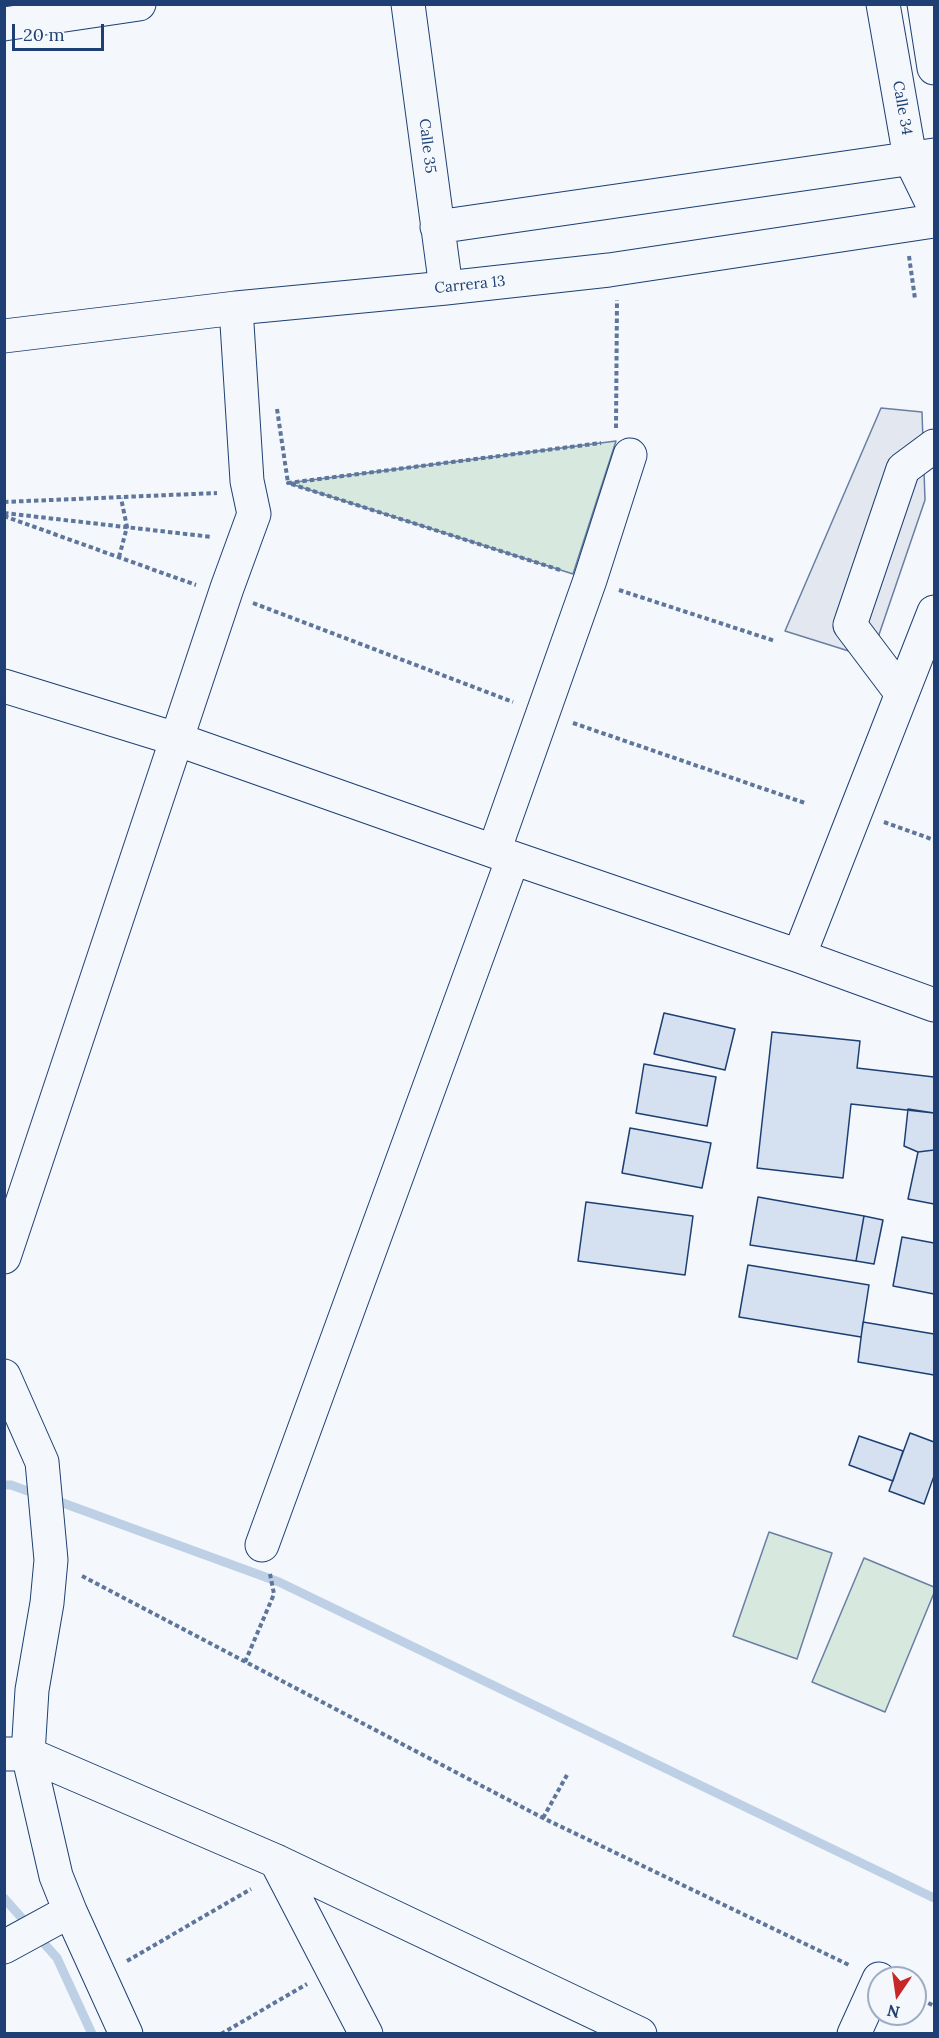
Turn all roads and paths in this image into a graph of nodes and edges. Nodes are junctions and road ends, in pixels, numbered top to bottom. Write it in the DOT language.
graph roads {
  1 [pos="139,4"];
  2 [pos="408,4"];
  3 [pos="883,4"];
  4 [pos="924,4"];
  5 [pos="4,24"];
  6 [pos="934,68"];
  7 [pos="922,156"];
  8 [pos="934,207"];
  9 [pos="934,221"];
  10 [pos="437,227"];
  11 [pos="446,288"];
  12 [pos="616,294"];
  13 [pos="236,308"];
  14 [pos="4,336"];
  15 [pos="276,402"];
  16 [pos="617,443"];
  17 [pos="934,446"];
  18 [pos="288,483"];
  19 [pos="218,493"];
  20 [pos="121,498"];
  21 [pos="4,502"];
  22 [pos="4,514"];
  23 [pos="127,527"];
  24 [pos="215,538"];
  25 [pos="118,557"];
  26 [pos="590,580"];
  27 [pos="198,585"];
  28 [pos="247,601"];
  29 [pos="934,612"];
  30 [pos="775,641"];
  31 [pos="4,686"];
  32 [pos="902,694"];
  33 [pos="543,713"];
  34 [pos="176,739"];
  35 [pos="805,803"];
  36 [pos="884,822"];
  37 [pos="934,840"];
  38 [pos="503,855"];
  39 [pos="799,956"];
  40 [pos="934,1005"];
  41 [pos="4,1257"];
  42 [pos="4,1376"];
  43 [pos="51,1555"];
  44 [pos="265,1556"];
  45 [pos="245,1662"];
  46 [pos="13,1754"];
  47 [pos="567,1775"];
  48 [pos="543,1818"];
  49 [pos="276,1861"];
  50 [pos="251,1889"];
  51 [pos="58,1917"];
  52 [pos="4,1947"];
  53 [pos="118,1966"];
  54 [pos="867,1973"];
  55 [pos="307,1984"];
  56 [pos="867,2005"];
  57 [pos="126,2034"];
  58 [pos="220,2034"];
  59 [pos="366,2034"];
  60 [pos="640,2034"];
  61 [pos="854,2034"];
  1 -- 5 [label="street"];
  2 -- 10 [label="street, Calle 35"];
  3 -- 7 [label="street, Calle 34"];
  4 -- 6 [label="street"];
  7 -- 8 [label="street, Calle 34"];
  7 -- 10 [label="street"];
  9 -- 11 [label="street, Carrera 13"];
  10 -- 11 [label="street, Calle 35"];
  11 -- 13 [label="street, Carrera 13"];
  12 -- 16 [label="path"];
  13 -- 14 [label="street, Carrera 13"];
  13 -- 34 [label="street"];
  15 -- 18 [label="path"];
  16 -- 18 [label="path"];
  16 -- 26 [label="street"];
  17 -- 32 [label="street"];
  18 -- 26 [label="path"];
  19 -- 20 [label="path"];
  20 -- 21 [label="path"];
  20 -- 23 [label="path"];
  22 -- 23 [label="path"];
  22 -- 25 [label="path"];
  23 -- 24 [label="path"];
  23 -- 25 [label="path"];
  25 -- 27 [label="path"];
  26 -- 30 [label="path"];
  26 -- 33 [label="street"];
  28 -- 33 [label="path"];
  29 -- 32 [label="street"];
  31 -- 34 [label="street"];
  32 -- 39 [label="street"];
  33 -- 35 [label="path"];
  33 -- 38 [label="street"];
  34 -- 38 [label="street"];
  34 -- 41 [label="street"];
  36 -- 37 [label="path"];
  38 -- 39 [label="street"];
  38 -- 44 [label="street"];
  39 -- 40 [label="street"];
  42 -- 43 [label="street"];
  43 -- 45 [label="path"];
  43 -- 46 [label="street"];
  44 -- 45 [label="path"];
  45 -- 48 [label="path"];
  46 -- 49 [label="street"];
  46 -- 51 [label="street"];
  47 -- 48 [label="path"];
  48 -- 54 [label="path"];
  49 -- 59 [label="street"];
  49 -- 60 [label="street"];
  50 -- 53 [label="path"];
  51 -- 52 [label="street"];
  51 -- 57 [label="street"];
  55 -- 58 [label="path"];
  56 -- 61 [label="street"];
}
